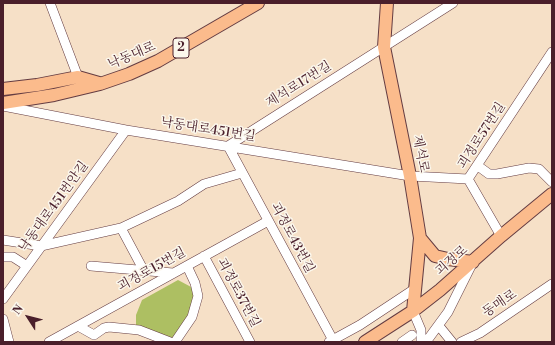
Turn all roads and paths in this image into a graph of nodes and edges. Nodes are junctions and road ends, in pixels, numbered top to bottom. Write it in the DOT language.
graph roads {
  1 [pos="50,3"];
  2 [pos="258,3"];
  3 [pos="387,3"];
  4 [pos="453,3"];
  5 [pos="245,7"];
  6 [pos="384,47"];
  7 [pos="552,52"];
  8 [pos="78,77"];
  9 [pos="100,84"];
  10 [pos="3,89"];
  11 [pos="3,105"];
  12 [pos="126,130"];
  13 [pos="228,146"];
  14 [pos="478,166"];
  15 [pos="242,173"];
  16 [pos="410,176"];
  17 [pos="468,179"];
  18 [pos="552,182"];
  19 [pos="552,194"];
  20 [pos="268,221"];
  21 [pos="121,228"];
  22 [pos="501,236"];
  23 [pos="420,238"];
  24 [pos="3,240"];
  25 [pos="41,246"];
  26 [pos="204,256"];
  27 [pos="3,257"];
  28 [pos="473,262"];
  29 [pos="27,266"];
  30 [pos="91,266"];
  31 [pos="187,266"];
  32 [pos="144,272"];
  33 [pos="173,273"];
  34 [pos="552,284"];
  35 [pos="416,288"];
  36 [pos="3,299"];
  37 [pos="413,311"];
  38 [pos="3,319"];
  39 [pos="78,326"];
  40 [pos="438,328"];
  41 [pos="412,335"];
  42 [pos="54,341"];
  43 [pos="332,341"];
  44 [pos="9,342"];
  45 [pos="170,342"];
  46 [pos="175,342"];
  47 [pos="250,342"];
  48 [pos="364,342"];
  49 [pos="402,342"];
  50 [pos="421,342"];
  51 [pos="426,342"];
  52 [pos="442,342"];
  53 [pos="452,342"];
  54 [pos="461,342"];
  1 -- 8 [label="street"];
  2 -- 5 [label="main road, 낙동대로 / 2"];
  3 -- 6 [label="main road, 제석로"];
  4 -- 6 [label="street, 제석로17번길"];
  5 -- 9 [label="main road, 낙동대로 / 2"];
  6 -- 13 [label="street, 제석로17번길"];
  6 -- 16 [label="main road, 제석로"];
  7 -- 14 [label="street, 괴정로57번길"];
  8 -- 9 [label="main road, 낙동대로"];
  8 -- 10 [label="main road, 낙동대로"];
  9 -- 11 [label="main road, 낙동대로 / 2"];
  11 -- 12 [label="street, 낙동대로451번길"];
  12 -- 13 [label="street, 낙동대로451번길"];
  12 -- 25 [label="street, 낙동대로451번안길"];
  13 -- 15 [label="street, 괴정로43번길"];
  13 -- 16 [label="street, 낙동대로451번길"];
  14 -- 17 [label="street, 괴정로57번길"];
  14 -- 18 [label="street"];
  15 -- 20 [label="street, 괴정로43번길"];
  15 -- 21 [label="street"];
  16 -- 17 [label="street, 낙동대로451번길"];
  16 -- 23 [label="main road, 제석로"];
  17 -- 22 [label="street, 괴정로57번길"];
  19 -- 22 [label="main road, 괴정로"];
  20 -- 26 [label="street, 괴정로15번길"];
  20 -- 43 [label="street, 괴정로43번길"];
  21 -- 25 [label="street"];
  21 -- 32 [label="street"];
  22 -- 28 [label="main road, 괴정로"];
  23 -- 28 [label="main road"];
  23 -- 35 [label="main road, 제석로"];
  24 -- 25 [label="street"];
  25 -- 29 [label="street, 낙동대로451번안길"];
  26 -- 31 [label="street, 괴정로15번길"];
  26 -- 47 [label="street, 괴정로37번길"];
  27 -- 29 [label="street"];
  28 -- 37 [label="main road, 괴정로"];
  28 -- 40 [label="street"];
  29 -- 36 [label="street, 낙동대로451번안길"];
  30 -- 32 [label="street"];
  31 -- 33 [label="street, 괴정로15번길"];
  31 -- 46 [label="street"];
  32 -- 33 [label="street"];
  33 -- 39 [label="street, 괴정로15번길"];
  34 -- 54 [label="street, 동매로"];
  35 -- 37 [label="main road, 제석로"];
  35 -- 43 [label="street"];
  37 -- 48 [label="main road, 괴정로"];
  37 -- 50 [label="street"];
  38 -- 44 [label="street"];
  39 -- 42 [label="street, 괴정로15번길"];
  39 -- 45 [label="street"];
  40 -- 51 [label="street"];
  40 -- 52 [label="street"];
  40 -- 53 [label="street"];
  41 -- 49 [label="street"];
}
